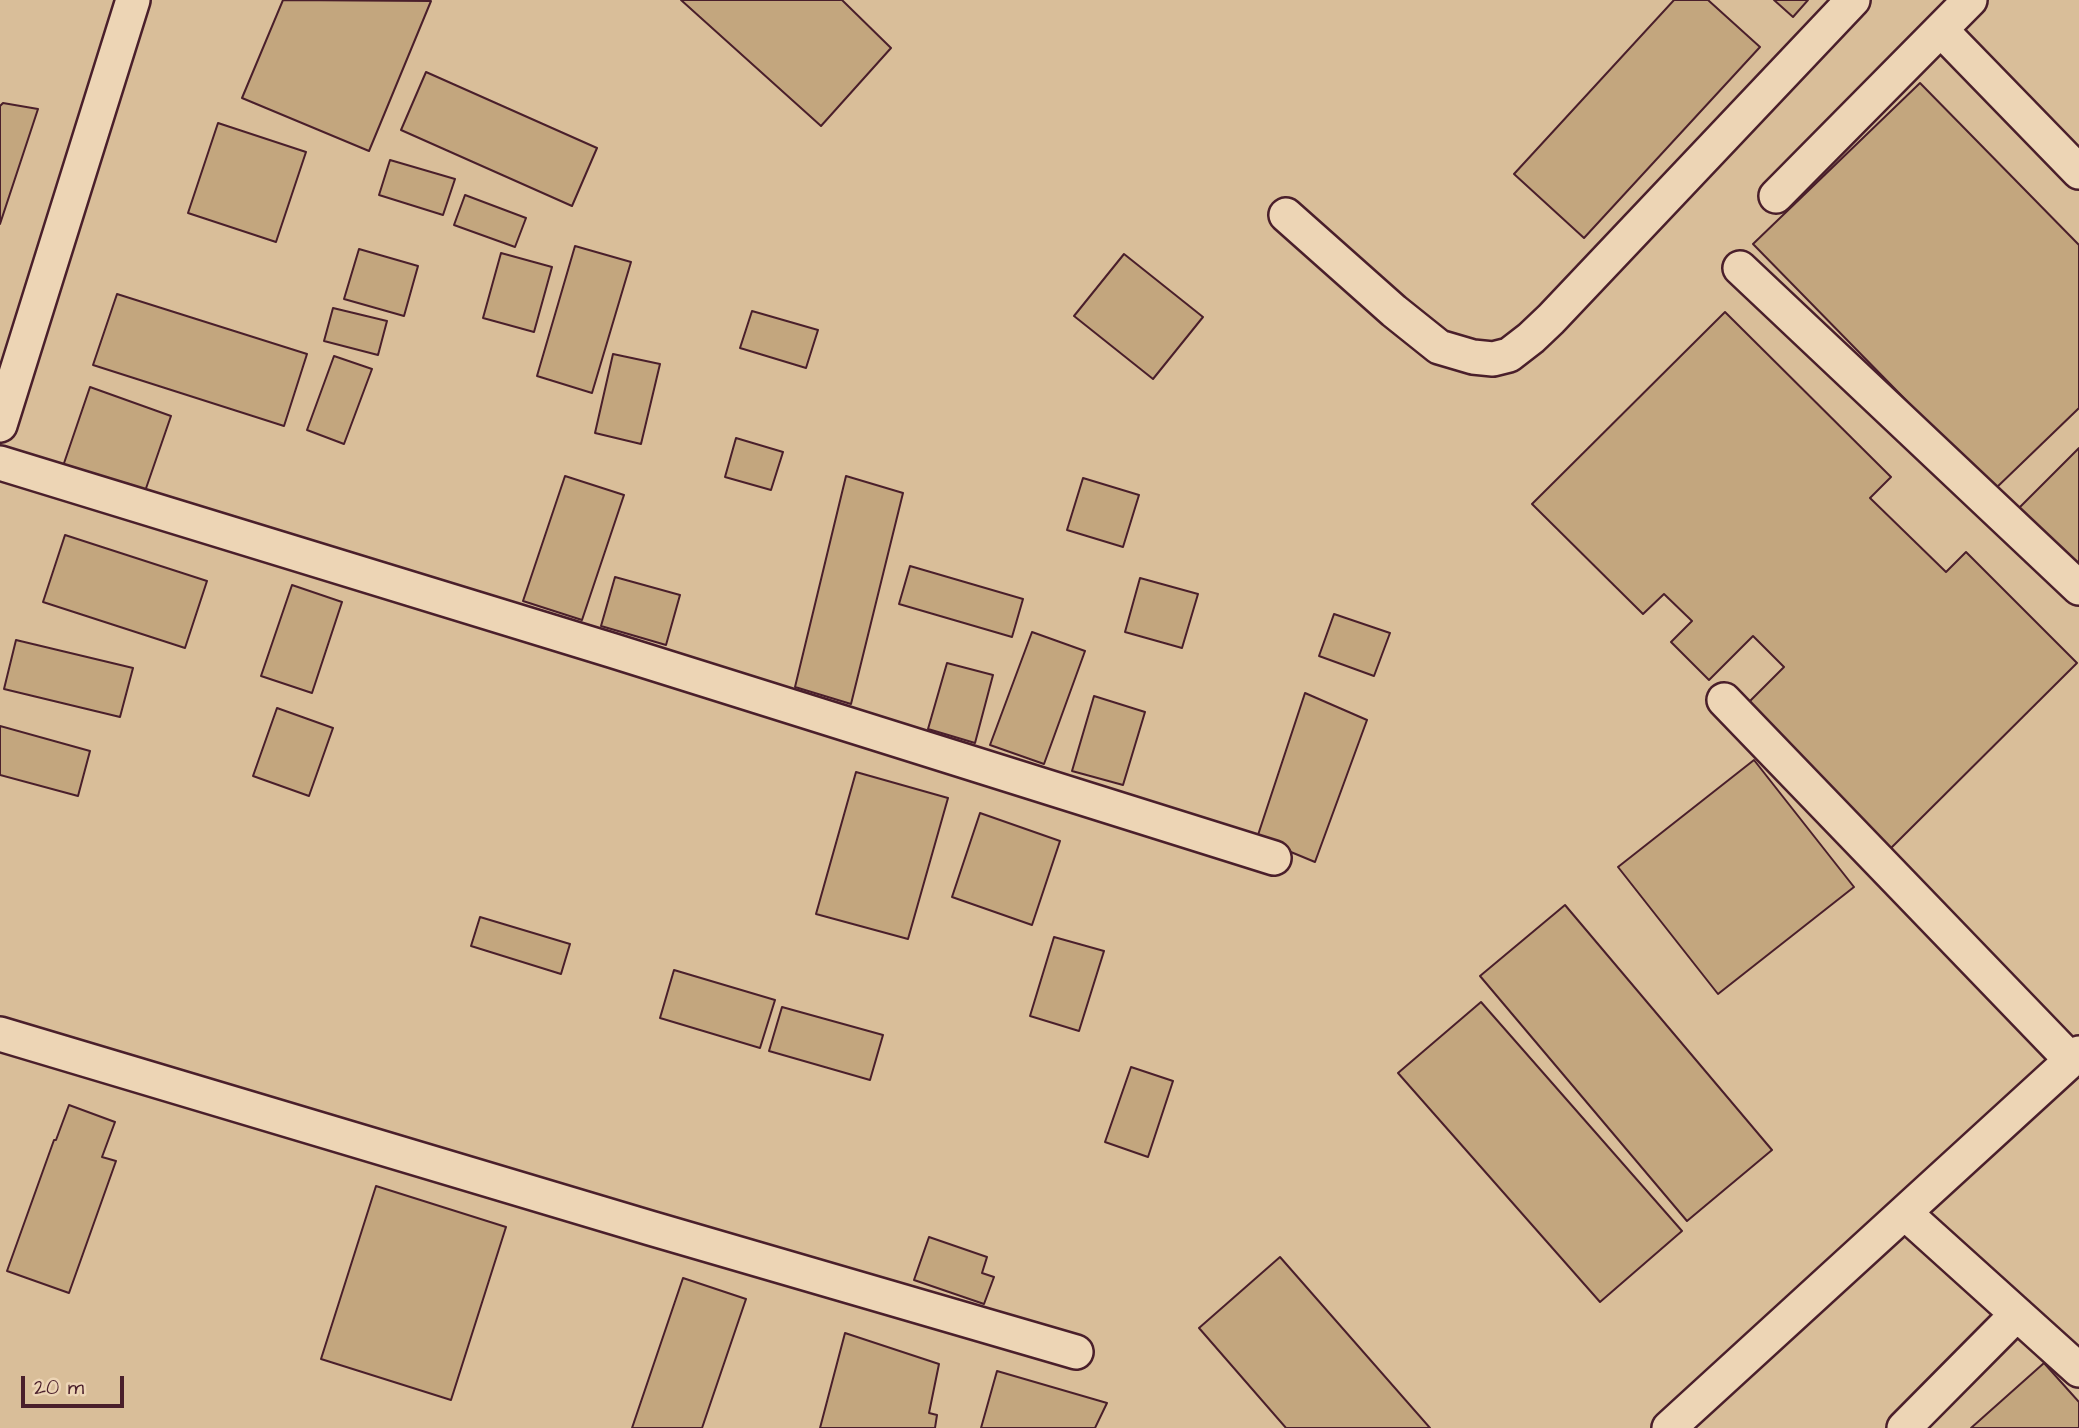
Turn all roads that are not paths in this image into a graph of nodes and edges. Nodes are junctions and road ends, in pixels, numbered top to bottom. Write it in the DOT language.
graph roads {
  1 [pos="133,0"];
  2 [pos="1853,0"];
  3 [pos="1970,0"];
  4 [pos="1941,30"];
  5 [pos="2079,172"];
  6 [pos="1776,196"];
  7 [pos="1286,215"];
  8 [pos="1740,268"];
  9 [pos="0,425"];
  10 [pos="0,463"];
  11 [pos="2079,588"];
  12 [pos="1724,700"];
  13 [pos="1273,858"];
  14 [pos="0,1034"];
  15 [pos="2075,1057"];
  16 [pos="1905,1213"];
  17 [pos="2017,1314"];
  18 [pos="1076,1352"];
  19 [pos="2079,1370"];
  20 [pos="1669,1428"];
  21 [pos="1903,1428"];
  1 -- 9 [label="street"];
  2 -- 7 [label="street"];
  3 -- 4 [label="street"];
  4 -- 5 [label="street"];
  4 -- 6 [label="street"];
  8 -- 11 [label="street"];
  10 -- 13 [label="street"];
  12 -- 15 [label="street"];
  14 -- 18 [label="street"];
  15 -- 16 [label="street"];
  16 -- 17 [label="street"];
  16 -- 20 [label="street"];
  17 -- 19 [label="street"];
  17 -- 21 [label="street"];
}
